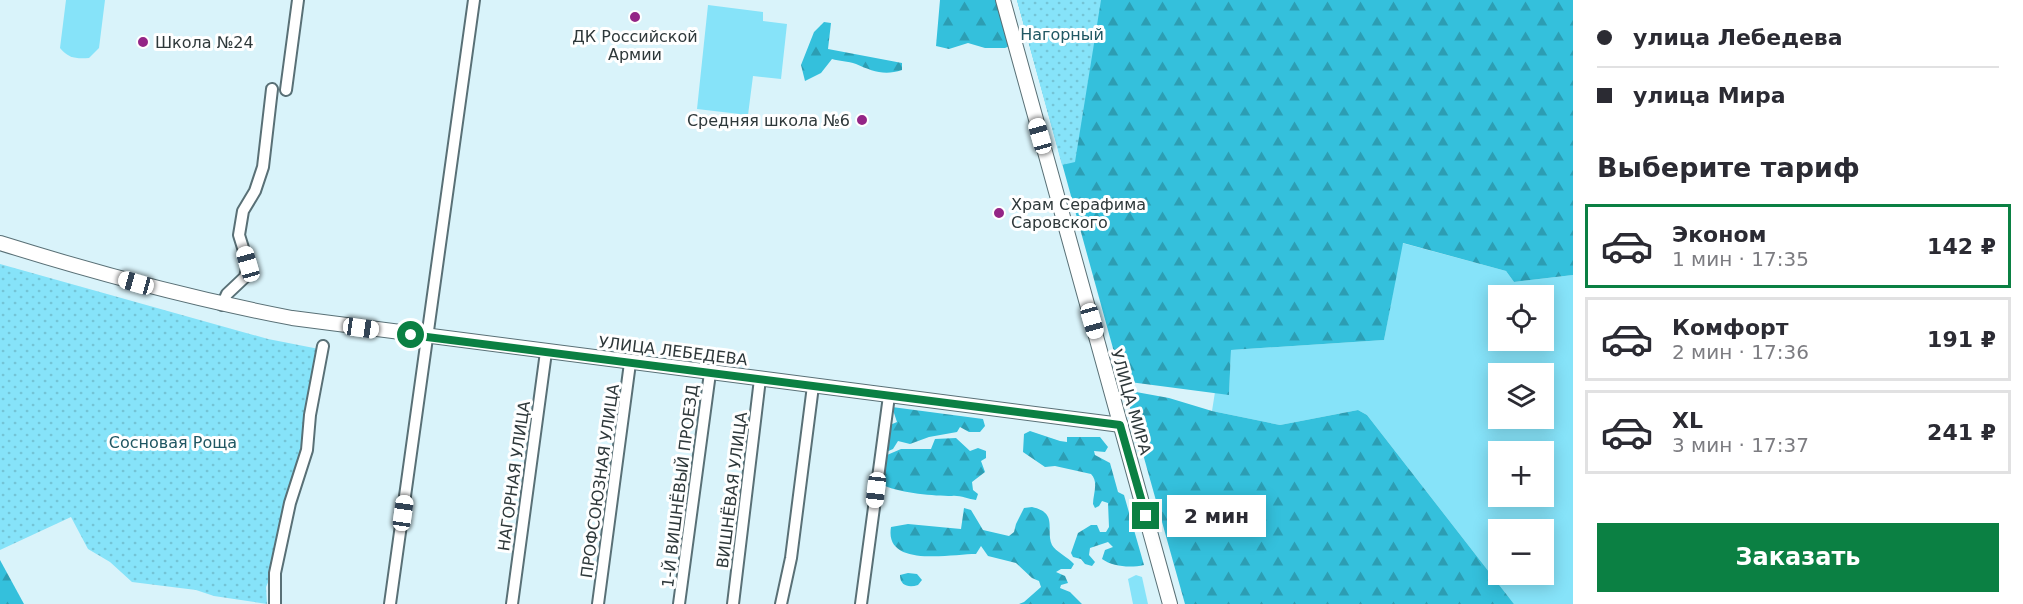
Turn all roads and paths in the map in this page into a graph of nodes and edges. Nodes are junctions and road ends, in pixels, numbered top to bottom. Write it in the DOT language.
graph roads {
  1 [pos="298,0"];
  2 [pos="474,0"];
  3 [pos="1003,0"];
  4 [pos="272,89"];
  5 [pos="286,90"];
  6 [pos="0,243"];
  7 [pos="222,305"];
  8 [pos="428,337"];
  9 [pos="323,346"];
  10 [pos="546,352"];
  11 [pos="630,363"];
  12 [pos="710,373"];
  13 [pos="760,379"];
  14 [pos="813,386"];
  15 [pos="889,396"];
  16 [pos="1120,425"];
  17 [pos="275,604"];
  18 [pos="390,604"];
  19 [pos="512,604"];
  20 [pos="598,604"];
  21 [pos="680,604"];
  22 [pos="733,604"];
  23 [pos="781,604"];
  24 [pos="861,604"];
  25 [pos="1170,604"];
  1 -- 5 [label="street"];
  2 -- 8 [label="street"];
  3 -- 16 [label="main road, УЛИЦА МИРА"];
  4 -- 7 [label="street"];
  6 -- 7 [label="main road, УЛИЦА ЛЕБЕДЕВА"];
  7 -- 8 [label="main road, УЛИЦА ЛЕБЕДЕВА"];
  8 -- 10 [label="main road, УЛИЦА ЛЕБЕДЕВА"];
  8 -- 18 [label="street"];
  9 -- 17 [label="street"];
  10 -- 11 [label="main road, УЛИЦА ЛЕБЕДЕВА"];
  10 -- 19 [label="street, НАГОРНАЯ УЛИЦА"];
  11 -- 12 [label="main road, УЛИЦА ЛЕБЕДЕВА"];
  11 -- 20 [label="street, ПРОФСОЮЗНАЯ УЛИЦА"];
  12 -- 13 [label="main road, УЛИЦА ЛЕБЕДЕВА"];
  12 -- 21 [label="street, 1-Й ВИШНЁВЫЙ ПРОЕЗД"];
  13 -- 14 [label="main road, УЛИЦА ЛЕБЕДЕВА"];
  13 -- 22 [label="street, ВИШНЁВАЯ УЛИЦА"];
  14 -- 15 [label="main road, УЛИЦА ЛЕБЕДЕВА"];
  14 -- 23 [label="street"];
  15 -- 16 [label="main road, УЛИЦА ЛЕБЕДЕВА"];
  15 -- 24 [label="street"];
  16 -- 25 [label="main road, УЛИЦА МИРА"];
}
